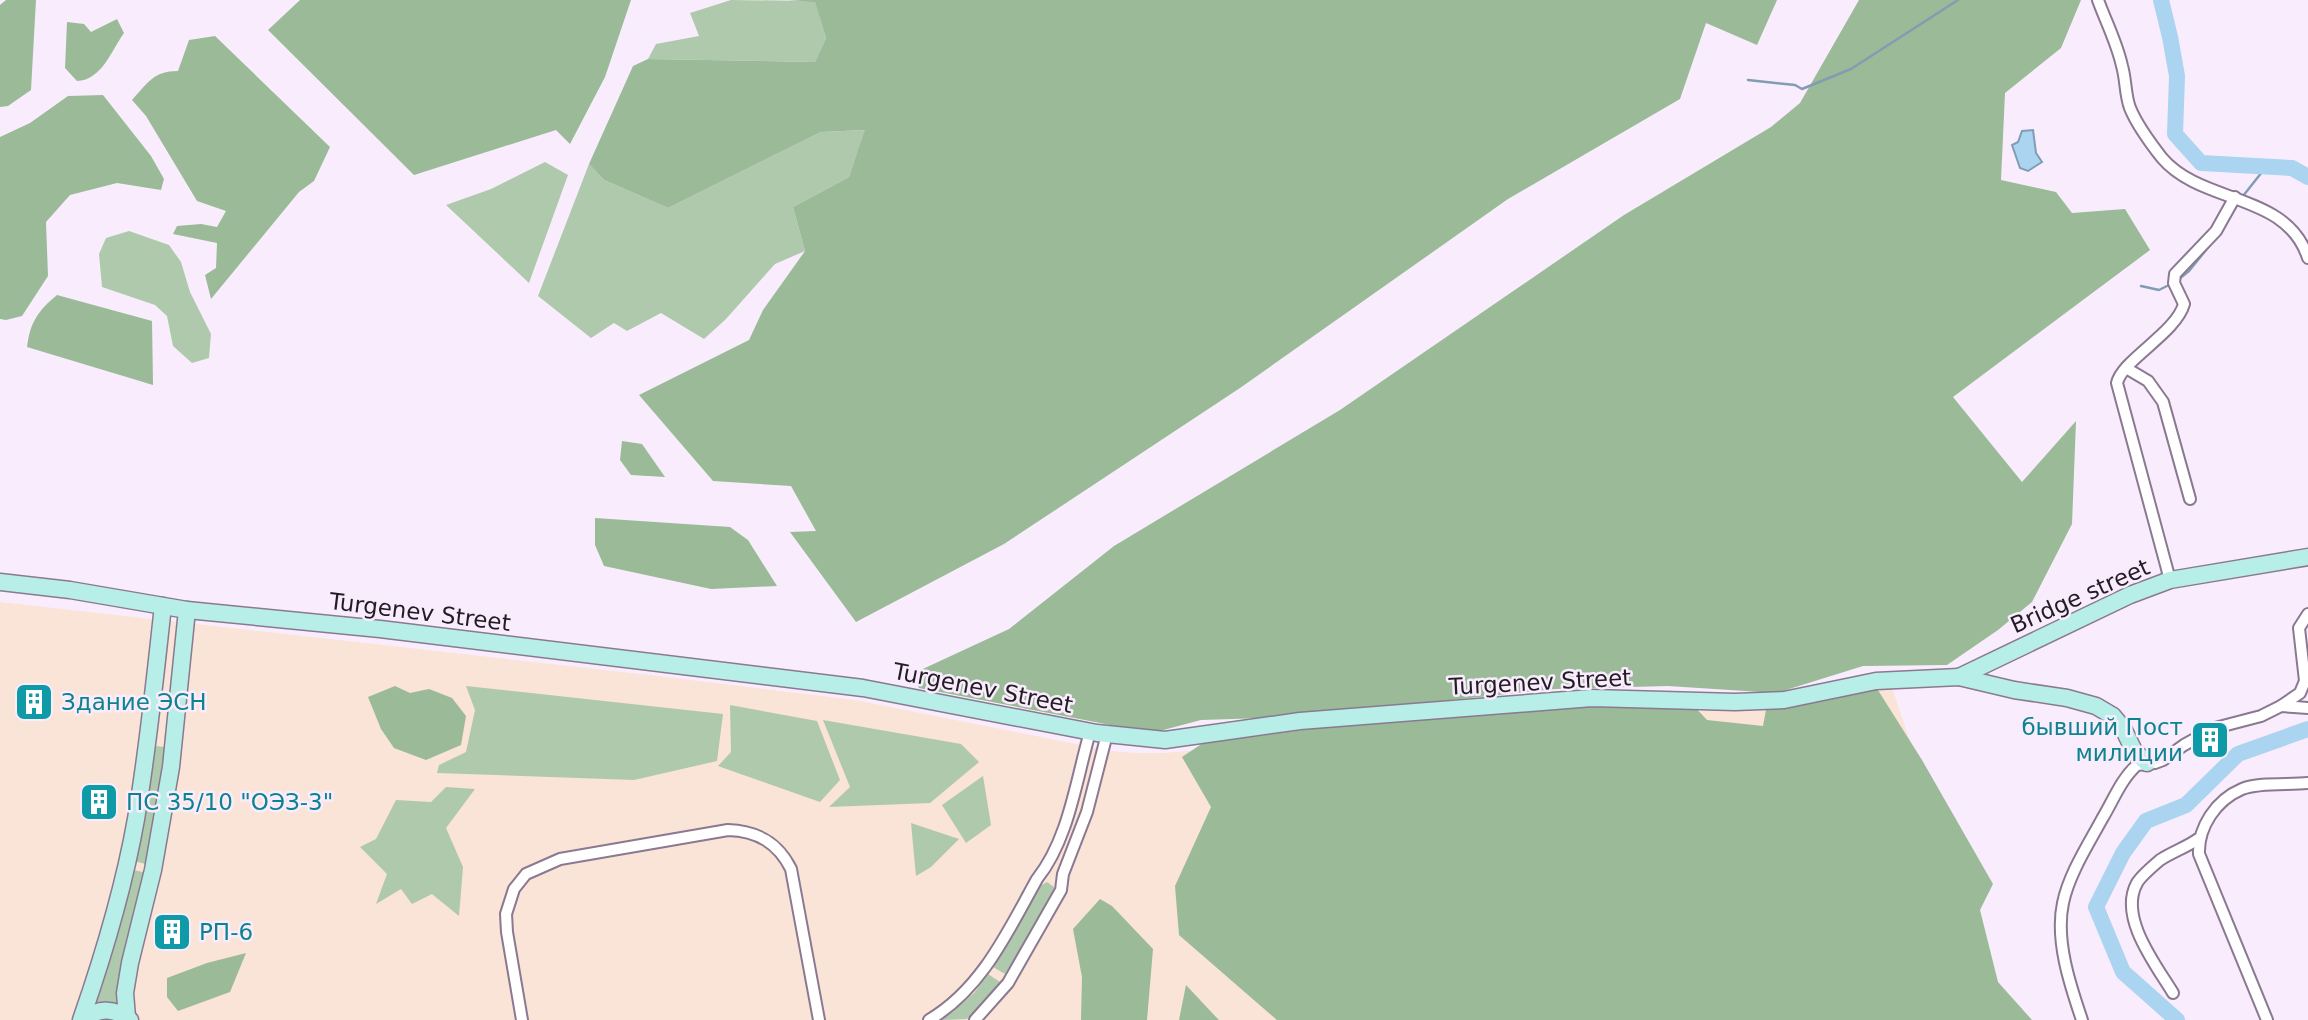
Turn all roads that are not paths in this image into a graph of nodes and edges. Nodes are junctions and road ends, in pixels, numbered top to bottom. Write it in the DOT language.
graph roads {
  1 [pos="2098,0"];
  2 [pos="2235,197"];
  3 [pos="2308,258"];
  4 [pos="2126,368"];
  5 [pos="2190,499"];
  6 [pos="2308,557"];
  7 [pos="2171,580"];
  8 [pos="0,582"];
  9 [pos="163,606"];
  10 [pos="187,610"];
  11 [pos="2308,614"];
  12 [pos="1959,677"];
  13 [pos="2281,706"];
  14 [pos="2308,709"];
  15 [pos="150,715"];
  16 [pos="175,717"];
  17 [pos="1090,732"];
  18 [pos="1107,734"];
  19 [pos="2147,763"];
  20 [pos="2308,783"];
  21 [pos="2199,839"];
  22 [pos="1037,879"];
  23 [pos="1061,888"];
  24 [pos="2173,993"];
  25 [pos="128,1019"];
  26 [pos="82,1020"];
  27 [pos="522,1020"];
  28 [pos="819,1020"];
  29 [pos="929,1020"];
  30 [pos="975,1020"];
  31 [pos="2082,1020"];
  32 [pos="2267,1020"];
  1 -- 2 [label="street"];
  2 -- 3 [label="street"];
  2 -- 4 [label="street"];
  4 -- 5 [label="street"];
  4 -- 7 [label="street"];
  6 -- 7 [label="street, Bridge street"];
  7 -- 12 [label="street, Bridge street"];
  8 -- 9 [label="street, Turgenev Street"];
  9 -- 10 [label="street, Turgenev Street"];
  9 -- 15 [label="street"];
  10 -- 16 [label="street"];
  10 -- 17 [label="street, Turgenev Street"];
  11 -- 13 [label="street"];
  12 -- 18 [label="street, Turgenev Street"];
  12 -- 19 [label="street"];
  13 -- 14 [label="street"];
  13 -- 19 [label="street"];
  15 -- 16 [label="street"];
  15 -- 26 [label="street"];
  16 -- 25 [label="street"];
  17 -- 18 [label="street, Turgenev Street"];
  17 -- 22 [label="street"];
  18 -- 23 [label="street"];
  19 -- 31 [label="street"];
  20 -- 21 [label="street"];
  21 -- 24 [label="street"];
  21 -- 32 [label="street"];
  22 -- 23 [label="street"];
  22 -- 29 [label="street"];
  23 -- 30 [label="street"];
  25 -- 26 [label="street"];
  27 -- 28 [label="street"];
}
